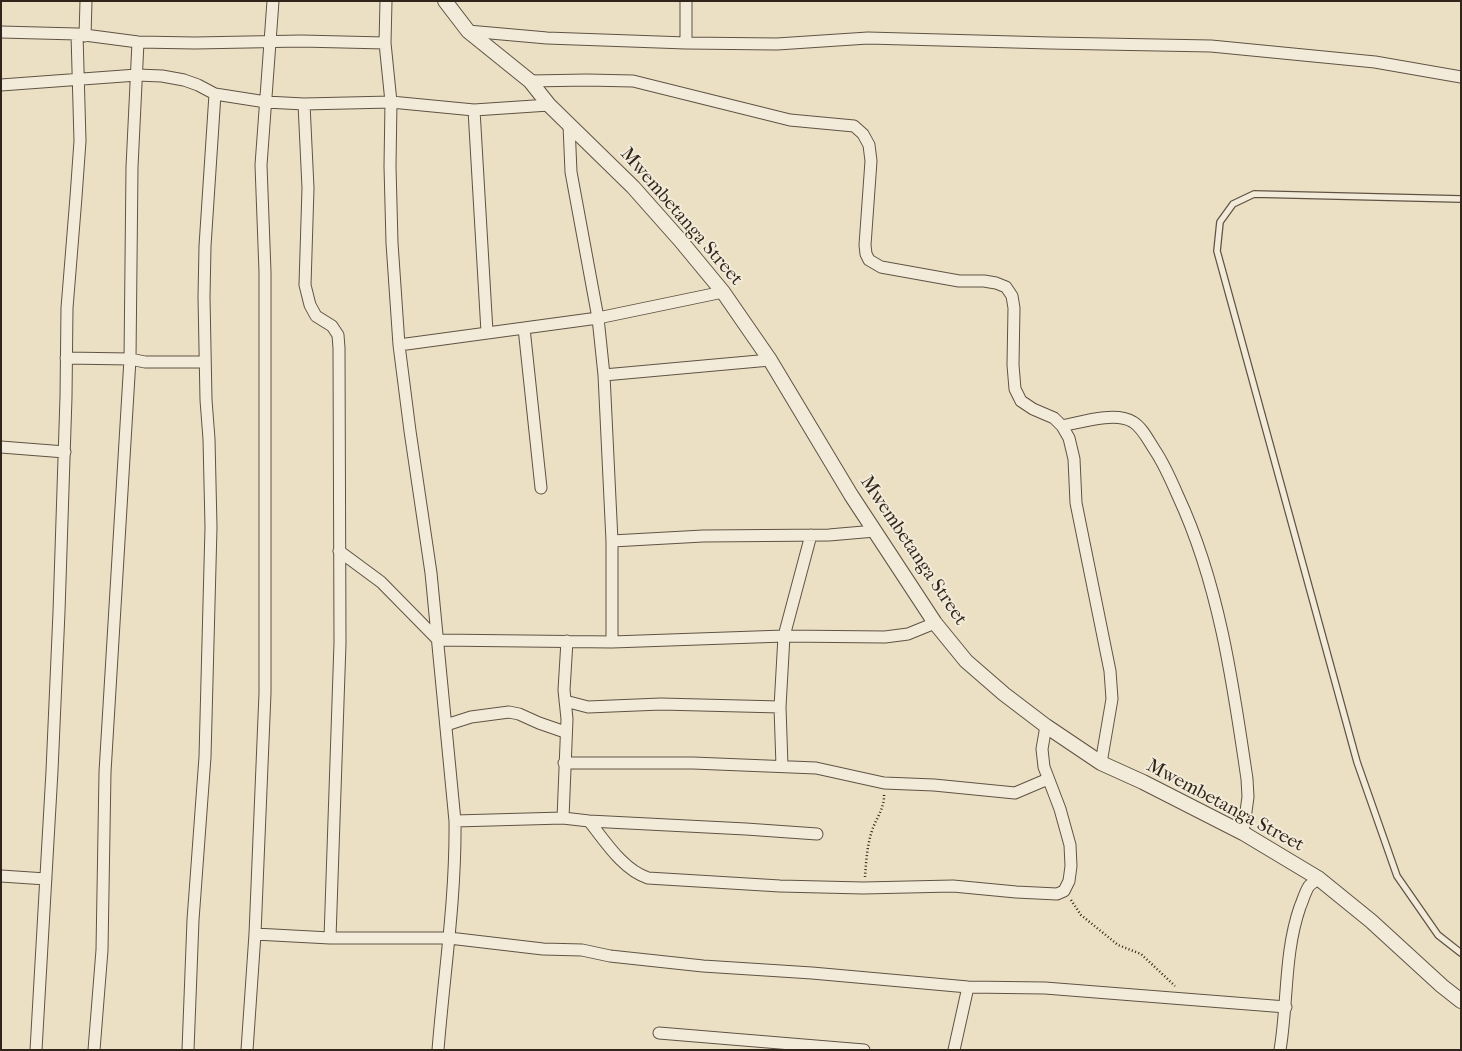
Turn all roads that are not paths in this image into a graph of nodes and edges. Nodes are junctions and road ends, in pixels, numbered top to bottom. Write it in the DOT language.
graph roads {
  1 [pos="86,1"];
  2 [pos="273,1"];
  3 [pos="386,1"];
  4 [pos="445,1"];
  5 [pos="686,1"];
  6 [pos="468,31"];
  7 [pos="1,32"];
  8 [pos="81,35"];
  9 [pos="138,42"];
  10 [pos="271,42"];
  11 [pos="385,42"];
  12 [pos="686,43"];
  13 [pos="137,75"];
  14 [pos="1461,77"];
  15 [pos="79,79"];
  16 [pos="530,81"];
  17 [pos="1,85"];
  18 [pos="215,94"];
  19 [pos="266,102"];
  20 [pos="391,102"];
  21 [pos="304,104"];
  22 [pos="549,105"];
  23 [pos="474,110"];
  24 [pos="569,124"];
  25 [pos="1461,199"];
  26 [pos="723,292"];
  27 [pos="598,318"];
  28 [pos="524,328"];
  29 [pos="487,332"];
  30 [pos="399,345"];
  31 [pos="66,358"];
  32 [pos="130,360"];
  33 [pos="770,360"];
  34 [pos="205,362"];
  35 [pos="604,375"];
  36 [pos="1062,426"];
  37 [pos="1,447"];
  38 [pos="65,452"];
  39 [pos="541,488"];
  40 [pos="874,531"];
  41 [pos="811,535"];
  42 [pos="612,541"];
  43 [pos="339,552"];
  44 [pos="935,623"];
  45 [pos="784,636"];
  46 [pos="438,640"];
  47 [pos="567,641"];
  48 [pos="612,642"];
  49 [pos="565,701"];
  50 [pos="780,707"];
  51 [pos="446,725"];
  52 [pos="1046,726"];
  53 [pos="565,732"];
  54 [pos="564,763"];
  55 [pos="1101,763"];
  56 [pos="782,766"];
  57 [pos="1048,780"];
  58 [pos="563,818"];
  59 [pos="455,821"];
  60 [pos="589,821"];
  61 [pos="1243,833"];
  62 [pos="818,834"];
  63 [pos="1,876"];
  64 [pos="1318,878"];
  65 [pos="46,879"];
  66 [pos="256,934"];
  67 [pos="330,938"];
  68 [pos="449,938"];
  69 [pos="1461,952"];
  70 [pos="968,987"];
  71 [pos="1461,1001"];
  72 [pos="1286,1007"];
  73 [pos="659,1033"];
  74 [pos="36,1050"];
  75 [pos="94,1050"];
  76 [pos="188,1050"];
  77 [pos="247,1050"];
  78 [pos="438,1050"];
  79 [pos="864,1050"];
  80 [pos="954,1050"];
  81 [pos="1280,1050"];
  1 -- 8 [label="street"];
  2 -- 10 [label="street"];
  3 -- 11 [label="street"];
  4 -- 6 [label="street, Mwembetanga Street"];
  5 -- 12 [label="street"];
  6 -- 12 [label="street"];
  6 -- 16 [label="street, Mwembetanga Street"];
  7 -- 8 [label="street"];
  8 -- 9 [label="street"];
  8 -- 15 [label="street"];
  9 -- 10 [label="street"];
  9 -- 13 [label="street"];
  10 -- 11 [label="street"];
  10 -- 19 [label="street"];
  11 -- 20 [label="street"];
  12 -- 14 [label="street"];
  13 -- 15 [label="street"];
  13 -- 18 [label="street"];
  13 -- 32 [label="street"];
  15 -- 17 [label="street"];
  15 -- 31 [label="street"];
  16 -- 22 [label="street, Mwembetanga Street"];
  16 -- 36 [label="street"];
  18 -- 19 [label="street"];
  18 -- 34 [label="street"];
  19 -- 21 [label="street"];
  19 -- 66 [label="street"];
  20 -- 21 [label="street"];
  20 -- 23 [label="street"];
  20 -- 30 [label="street"];
  21 -- 43 [label="street"];
  22 -- 23 [label="street"];
  22 -- 24 [label="street, Mwembetanga Street"];
  23 -- 29 [label="street"];
  24 -- 26 [label="street, Mwembetanga Street"];
  24 -- 27 [label="street"];
  25 -- 69 [label="lane"];
  26 -- 27 [label="street"];
  26 -- 33 [label="street, Mwembetanga Street"];
  27 -- 28 [label="street"];
  27 -- 35 [label="street"];
  28 -- 29 [label="street"];
  28 -- 39 [label="street"];
  29 -- 30 [label="street"];
  30 -- 46 [label="street"];
  31 -- 32 [label="street"];
  31 -- 38 [label="street"];
  32 -- 34 [label="street"];
  32 -- 75 [label="street"];
  33 -- 35 [label="street"];
  33 -- 40 [label="street, Mwembetanga Street"];
  34 -- 76 [label="street"];
  35 -- 42 [label="street"];
  36 -- 55 [label="street"];
  36 -- 61 [label="street"];
  37 -- 38 [label="street"];
  38 -- 65 [label="street"];
  40 -- 41 [label="street"];
  40 -- 44 [label="street, Mwembetanga Street"];
  41 -- 42 [label="street"];
  41 -- 45 [label="street"];
  42 -- 48 [label="street"];
  43 -- 46 [label="street"];
  43 -- 67 [label="street"];
  44 -- 45 [label="street"];
  44 -- 52 [label="street, Mwembetanga Street"];
  45 -- 48 [label="street"];
  45 -- 50 [label="street"];
  46 -- 47 [label="street"];
  46 -- 51 [label="street"];
  47 -- 48 [label="street"];
  47 -- 49 [label="street"];
  49 -- 50 [label="street"];
  49 -- 53 [label="street"];
  50 -- 56 [label="street"];
  51 -- 53 [label="street"];
  51 -- 59 [label="street"];
  52 -- 55 [label="street, Mwembetanga Street"];
  52 -- 57 [label="street"];
  53 -- 54 [label="street"];
  54 -- 56 [label="street"];
  54 -- 58 [label="street"];
  55 -- 61 [label="street, Mwembetanga Street"];
  56 -- 57 [label="street"];
  57 -- 60 [label="street"];
  58 -- 59 [label="street"];
  58 -- 60 [label="street"];
  59 -- 68 [label="street"];
  60 -- 62 [label="street"];
  61 -- 64 [label="street, Mwembetanga Street"];
  63 -- 65 [label="street"];
  64 -- 71 [label="street, Mwembetanga Street"];
  64 -- 72 [label="street"];
  65 -- 74 [label="street"];
  66 -- 67 [label="street"];
  66 -- 77 [label="street"];
  67 -- 68 [label="street"];
  68 -- 70 [label="street"];
  68 -- 78 [label="street"];
  70 -- 72 [label="street"];
  70 -- 80 [label="street"];
  72 -- 81 [label="street"];
  73 -- 79 [label="street"];
}
